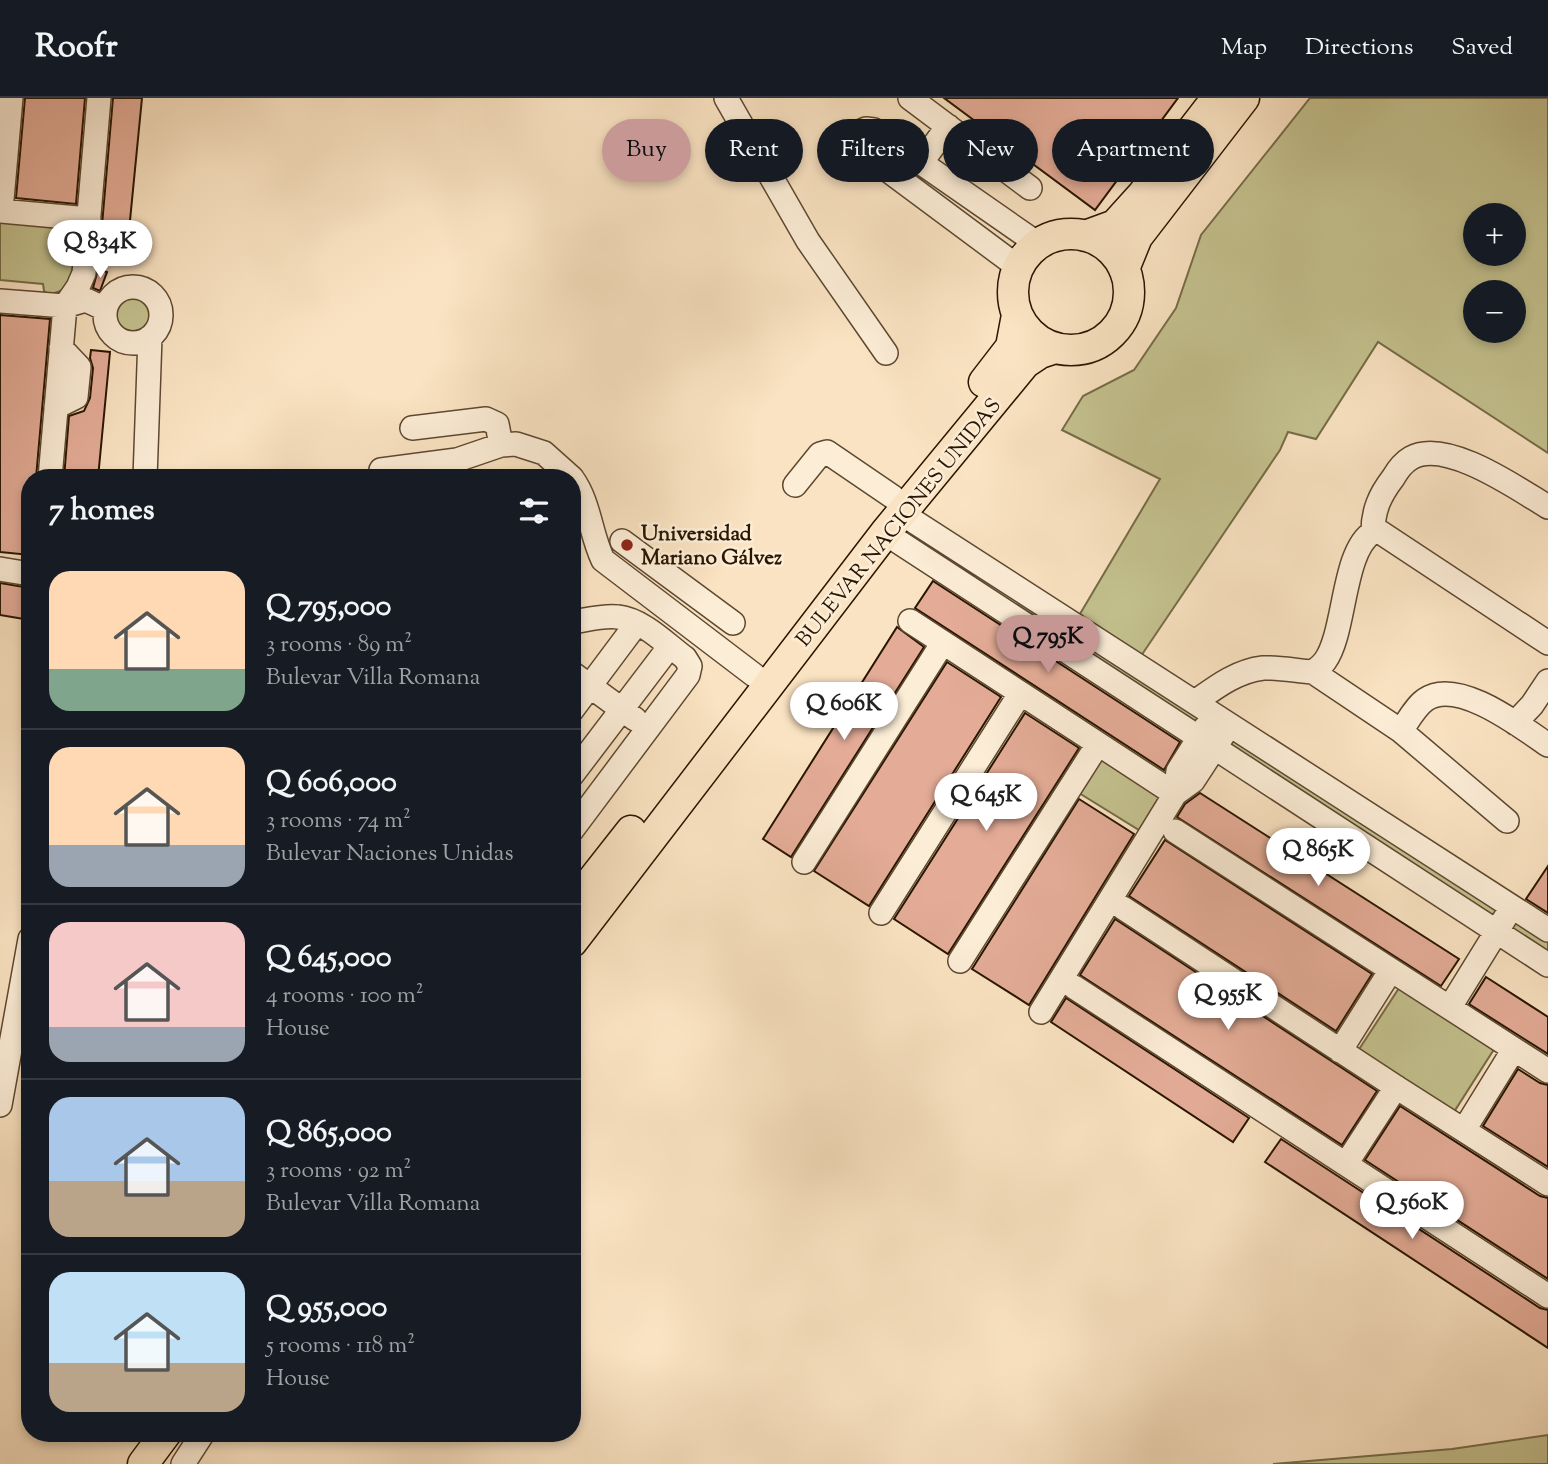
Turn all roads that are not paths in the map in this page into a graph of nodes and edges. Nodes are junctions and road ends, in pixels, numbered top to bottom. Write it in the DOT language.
graph roads {
  1 [pos="11,98"];
  2 [pos="99,98"];
  3 [pos="726,98"];
  4 [pos="910,98"];
  5 [pos="1217,98"];
  6 [pos="1244,98"];
  7 [pos="943,122"];
  8 [pos="943,133"];
  9 [pos="929,152"];
  10 [pos="929,169"];
  11 [pos="904,182"];
  12 [pos="1022,182"];
  13 [pos="1030,188"];
  14 [pos="0,211"];
  15 [pos="89,219"];
  16 [pos="1085,236"];
  17 [pos="1038,244"];
  18 [pos="1018,267"];
  19 [pos="1124,269"];
  20 [pos="84,273"];
  21 [pos="121,289"];
  22 [pos="0,301"];
  23 [pos="65,306"];
  24 [pos="105,309"];
  25 [pos="1017,315"];
  26 [pos="141,340"];
  27 [pos="1055,348"];
  28 [pos="886,353"];
  29 [pos="412,428"];
  30 [pos="501,445"];
  31 [pos="51,469"];
  32 [pos="145,469"];
  33 [pos="389,469"];
  34 [pos="563,469"];
  35 [pos="795,485"];
  36 [pos="581,494"];
  37 [pos="1548,507"];
  38 [pos="893,514"];
  39 [pos="1373,532"];
  40 [pos="622,541"];
  41 [pos="646,559"];
  42 [pos="0,569"];
  43 [pos="21,572"];
  44 [pos="630,582"];
  45 [pos="626,619"];
  46 [pos="910,621"];
  47 [pos="733,623"];
  48 [pos="581,624"];
  49 [pos="1548,643"];
  50 [pos="942,644"];
  51 [pos="670,646"];
  52 [pos="1313,672"];
  53 [pos="754,675"];
  54 [pos="582,680"];
  55 [pos="1548,681"];
  56 [pos="1020,694"];
  57 [pos="623,710"];
  58 [pos="1213,713"];
  59 [pos="1515,723"];
  60 [pos="648,729"];
  61 [pos="1401,730"];
  62 [pos="1098,744"];
  63 [pos="1206,744"];
  64 [pos="1548,745"];
  65 [pos="581,764"];
  66 [pos="1175,794"];
  67 [pos="581,818"];
  68 [pos="1507,821"];
  69 [pos="1175,831"];
  70 [pos="804,862"];
  71 [pos="581,895"];
  72 [pos="1512,907"];
  73 [pos="1123,908"];
  74 [pos="881,913"];
  75 [pos="581,930"];
  76 [pos="1548,930"];
  77 [pos="1497,932"];
  78 [pos="960,961"];
  79 [pos="1548,965"];
  80 [pos="1391,970"];
  81 [pos="1074,987"];
  82 [pos="21,989"];
  83 [pos="1450,1007"];
  84 [pos="1041,1012"];
  85 [pos="1514,1049"];
  86 [pos="1340,1051"];
  87 [pos="1548,1071"];
  88 [pos="1396,1087"];
  89 [pos="0,1105"];
  90 [pos="1464,1130"];
  91 [pos="1346,1164"];
  92 [pos="1548,1184"];
  93 [pos="1548,1296"];
  94 [pos="159,1442"];
  95 [pos="197,1442"];
  96 [pos="143,1464"];
  97 [pos="183,1464"];
  1 -- 14 [label="street"];
  2 -- 15 [label="street"];
  3 -- 28 [label="street"];
  4 -- 7 [label="street"];
  5 -- 16 [label="main road"];
  6 -- 19 [label="main road"];
  8 -- 9 [label="street"];
  10 -- 17 [label="street"];
  11 -- 18 [label="street"];
  12 -- 13 [label="street"];
  14 -- 15 [label="street"];
  15 -- 20 [label="street"];
  16 -- 17 [label="main road"];
  16 -- 19 [label="main road"];
  17 -- 18 [label="main road"];
  18 -- 25 [label="main road"];
  19 -- 27 [label="main road"];
  20 -- 21 [label="street"];
  20 -- 23 [label="street"];
  21 -- 24 [label="street"];
  21 -- 26 [label="street"];
  22 -- 23 [label="street"];
  23 -- 24 [label="street"];
  23 -- 31 [label="street"];
  24 -- 26 [label="street"];
  25 -- 27 [label="main road"];
  25 -- 38 [label="main road, BULEVAR NACIONES UNIDAS"];
  26 -- 32 [label="street"];
  27 -- 38 [label="main road, BULEVAR NACIONES UNIDAS"];
  29 -- 30 [label="street"];
  30 -- 33 [label="street"];
  30 -- 34 [label="street"];
  35 -- 38 [label="street"];
  36 -- 44 [label="street"];
  37 -- 39 [label="street"];
  38 -- 53 [label="main road, BULEVAR NACIONES UNIDAS"];
  38 -- 58 [label="street"];
  38 -- 63 [label="street"];
  38 -- 75 [label="main road, BULEVAR NACIONES UNIDAS"];
  39 -- 49 [label="street"];
  39 -- 52 [label="street"];
  40 -- 41 [label="street"];
  41 -- 44 [label="street"];
  41 -- 47 [label="street"];
  42 -- 43 [label="street"];
  44 -- 53 [label="street"];
  45 -- 48 [label="street"];
  45 -- 51 [label="street"];
  45 -- 54 [label="street"];
  46 -- 50 [label="street"];
  50 -- 56 [label="street"];
  50 -- 70 [label="street"];
  51 -- 57 [label="street"];
  51 -- 60 [label="street"];
  52 -- 58 [label="street"];
  52 -- 61 [label="street"];
  53 -- 71 [label="main road, BULEVAR NACIONES UNIDAS"];
  54 -- 57 [label="street"];
  55 -- 59 [label="street"];
  56 -- 62 [label="street"];
  56 -- 74 [label="street"];
  57 -- 60 [label="street"];
  57 -- 65 [label="street"];
  58 -- 63 [label="street"];
  58 -- 72 [label="street"];
  59 -- 61 [label="street"];
  59 -- 64 [label="street"];
  60 -- 67 [label="street"];
  61 -- 68 [label="street"];
  62 -- 66 [label="street"];
  62 -- 78 [label="street"];
  63 -- 66 [label="street"];
  63 -- 77 [label="street"];
  66 -- 84 [label="street"];
  69 -- 80 [label="street"];
  72 -- 76 [label="street"];
  72 -- 77 [label="street"];
  73 -- 86 [label="street"];
  77 -- 79 [label="street"];
  77 -- 83 [label="street"];
  80 -- 83 [label="street"];
  80 -- 86 [label="street"];
  81 -- 91 [label="street"];
  82 -- 89 [label="street"];
  83 -- 85 [label="street"];
  85 -- 87 [label="street"];
  85 -- 90 [label="street"];
  86 -- 88 [label="street"];
  88 -- 90 [label="street"];
  88 -- 91 [label="street"];
  90 -- 92 [label="street"];
  91 -- 93 [label="street"];
  94 -- 96 [label="main road"];
  95 -- 97 [label="street"];
}
